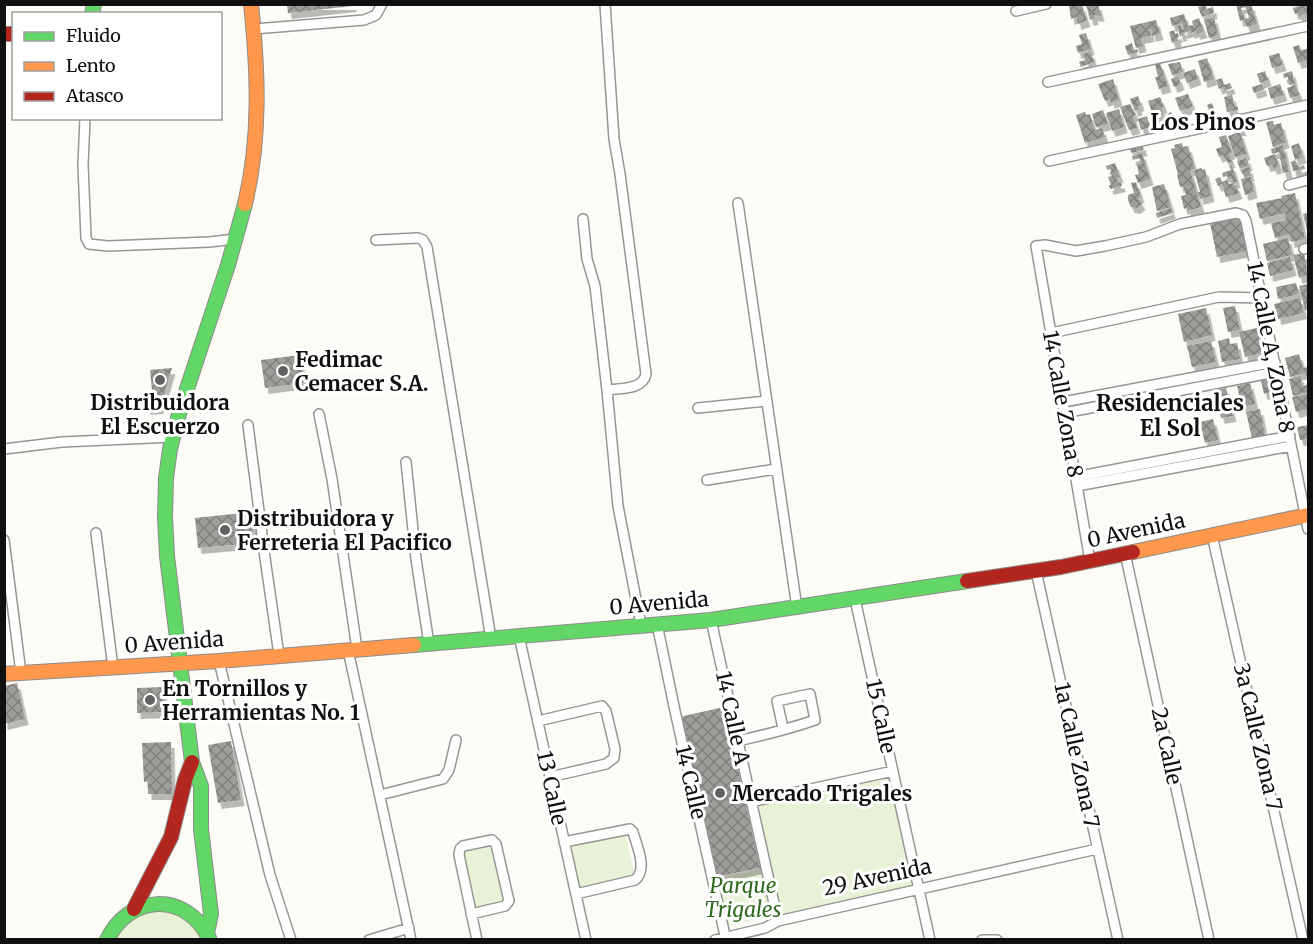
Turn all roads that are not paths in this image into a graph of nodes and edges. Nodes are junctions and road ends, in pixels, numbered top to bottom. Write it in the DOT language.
graph roads {
  1 [pos="251,4"];
  2 [pos="382,4"];
  3 [pos="605,4"];
  4 [pos="1046,4"];
  5 [pos="1016,11"];
  6 [pos="1308,26"];
  7 [pos="253,29"];
  8 [pos="1048,82"];
  9 [pos="1308,105"];
  10 [pos="85,120"];
  11 [pos="1049,161"];
  12 [pos="1308,180"];
  13 [pos="1289,185"];
  14 [pos="738,203"];
  15 [pos="583,219"];
  16 [pos="236,239"];
  17 [pos="375,240"];
  18 [pos="1036,246"];
  19 [pos="1262,298"];
  20 [pos="1051,333"];
  21 [pos="1275,367"];
  22 [pos="608,390"];
  23 [pos="767,400"];
  24 [pos="1064,407"];
  25 [pos="698,408"];
  26 [pos="319,414"];
  27 [pos="248,425"];
  28 [pos="173,436"];
  29 [pos="1291,441"];
  30 [pos="4,448"];
  31 [pos="405,462"];
  32 [pos="777,469"];
  33 [pos="707,480"];
  34 [pos="1076,482"];
  35 [pos="1308,520"];
  36 [pos="96,533"];
  37 [pos="1212,535"];
  38 [pos="4,540"];
  39 [pos="1125,553"];
  40 [pos="1090,561"];
  41 [pos="1036,571"];
  42 [pos="855,599"];
  43 [pos="797,608"];
  44 [pos="711,620"];
  45 [pos="657,624"];
  46 [pos="641,625"];
  47 [pos="519,636"];
  48 [pos="491,639"];
  49 [pos="429,644"];
  50 [pos="352,650"];
  51 [pos="279,655"];
  52 [pos="219,661"];
  53 [pos="181,663"];
  54 [pos="113,668"];
  55 [pos="21,673"];
  56 [pos="4,674"];
  57 [pos="537,721"];
  58 [pos="783,728"];
  59 [pos="456,740"];
  60 [pos="737,741"];
  61 [pos="192,762"];
  62 [pos="893,771"];
  63 [pos="550,777"];
  64 [pos="380,795"];
  65 [pos="751,802"];
  66 [pos="564,842"];
  67 [pos="1097,849"];
  68 [pos="919,890"];
  69 [pos="576,894"];
  70 [pos="134,909"];
  71 [pos="471,914"];
  72 [pos="778,921"];
  73 [pos="409,928"];
  74 [pos="110,934"];
  75 [pos="208,936"];
  76 [pos="726,938"];
  77 [pos="98,939"];
  78 [pos="291,939"];
  79 [pos="369,939"];
  80 [pos="411,939"];
  81 [pos="477,939"];
  82 [pos="586,939"];
  83 [pos="715,939"];
  84 [pos="930,939"];
  85 [pos="982,939"];
  86 [pos="997,939"];
  87 [pos="1118,939"];
  88 [pos="1209,939"];
  89 [pos="1303,939"];
  1 -- 7 [label="main road"];
  2 -- 7 [label="street"];
  3 -- 22 [label="street"];
  4 -- 5 [label="street"];
  6 -- 8 [label="street"];
  7 -- 16 [label="main road"];
  9 -- 11 [label="street"];
  10 -- 16 [label="street"];
  12 -- 13 [label="street"];
  14 -- 23 [label="street"];
  15 -- 22 [label="street"];
  16 -- 28 [label="main road"];
  17 -- 48 [label="street"];
  18 -- 19 [label="street, 14 Calle A, Zona 8"];
  18 -- 20 [label="street, 14 Calle Zona 8"];
  19 -- 20 [label="street"];
  19 -- 21 [label="street, 14 Calle A, Zona 8"];
  20 -- 24 [label="street, 14 Calle Zona 8"];
  21 -- 24 [label="street"];
  21 -- 29 [label="street, 14 Calle A, Zona 8"];
  22 -- 46 [label="street"];
  23 -- 25 [label="street"];
  23 -- 32 [label="street"];
  24 -- 34 [label="street, 14 Calle Zona 8"];
  26 -- 50 [label="street"];
  27 -- 51 [label="street"];
  28 -- 30 [label="street"];
  28 -- 53 [label="main road"];
  29 -- 34 [label="street"];
  29 -- 35 [label="street, 14 Calle A, Zona 8"];
  31 -- 49 [label="street"];
  32 -- 33 [label="street"];
  32 -- 43 [label="street"];
  34 -- 40 [label="street, 14 Calle Zona 8"];
  35 -- 37 [label="main road, 0 Avenida"];
  36 -- 54 [label="street"];
  37 -- 39 [label="main road, 0 Avenida"];
  37 -- 89 [label="street, 3a Calle Zona 7"];
  38 -- 55 [label="street"];
  39 -- 40 [label="main road, 0 Avenida"];
  39 -- 88 [label="street, 2a Calle"];
  40 -- 41 [label="main road, 0 Avenida"];
  41 -- 42 [label="main road, 0 Avenida"];
  41 -- 67 [label="street, 1a Calle Zona 7"];
  42 -- 43 [label="main road, 0 Avenida"];
  42 -- 62 [label="street, 15 Calle"];
  43 -- 44 [label="main road, 0 Avenida"];
  44 -- 45 [label="main road, 0 Avenida"];
  44 -- 60 [label="street, 14 Calle A"];
  45 -- 46 [label="main road, 0 Avenida"];
  45 -- 76 [label="street, 14 Calle"];
  46 -- 47 [label="main road, 0 Avenida"];
  47 -- 48 [label="main road, 0 Avenida"];
  47 -- 57 [label="street, 13 Calle"];
  48 -- 49 [label="main road, 0 Avenida"];
  49 -- 50 [label="main road, 0 Avenida"];
  50 -- 51 [label="main road, 0 Avenida"];
  50 -- 64 [label="street"];
  51 -- 52 [label="main road, 0 Avenida"];
  52 -- 53 [label="main road, 0 Avenida"];
  52 -- 78 [label="street"];
  53 -- 54 [label="main road, 0 Avenida"];
  53 -- 61 [label="main road"];
  54 -- 55 [label="main road, 0 Avenida"];
  55 -- 56 [label="main road, 0 Avenida"];
  57 -- 63 [label="street, 13 Calle"];
  57 -- 63 [label="street"];
  58 -- 58 [label="street"];
  58 -- 60 [label="street"];
  59 -- 64 [label="street"];
  60 -- 65 [label="street, 14 Calle A"];
  61 -- 70 [label="main road"];
  61 -- 75 [label="main road"];
  62 -- 65 [label="street"];
  62 -- 68 [label="street, 15 Calle"];
  63 -- 66 [label="street, 13 Calle"];
  64 -- 73 [label="street"];
  65 -- 72 [label="street, 14 Calle A"];
  66 -- 69 [label="street, 13 Calle"];
  66 -- 69 [label="street"];
  67 -- 68 [label="street, 29 Avenida"];
  67 -- 87 [label="street, 1a Calle Zona 7"];
  68 -- 72 [label="street, 29 Avenida"];
  68 -- 84 [label="street, 15 Calle"];
  69 -- 82 [label="street, 13 Calle"];
  70 -- 74 [label="main road"];
  70 -- 75 [label="main road"];
  71 -- 71 [label="street"];
  71 -- 81 [label="street"];
  72 -- 76 [label="street, 29 Avenida"];
  73 -- 79 [label="street"];
  73 -- 80 [label="street"];
  74 -- 77 [label="main road"];
  76 -- 83 [label="street, 29 Avenida"];
  85 -- 86 [label="street"];
}
